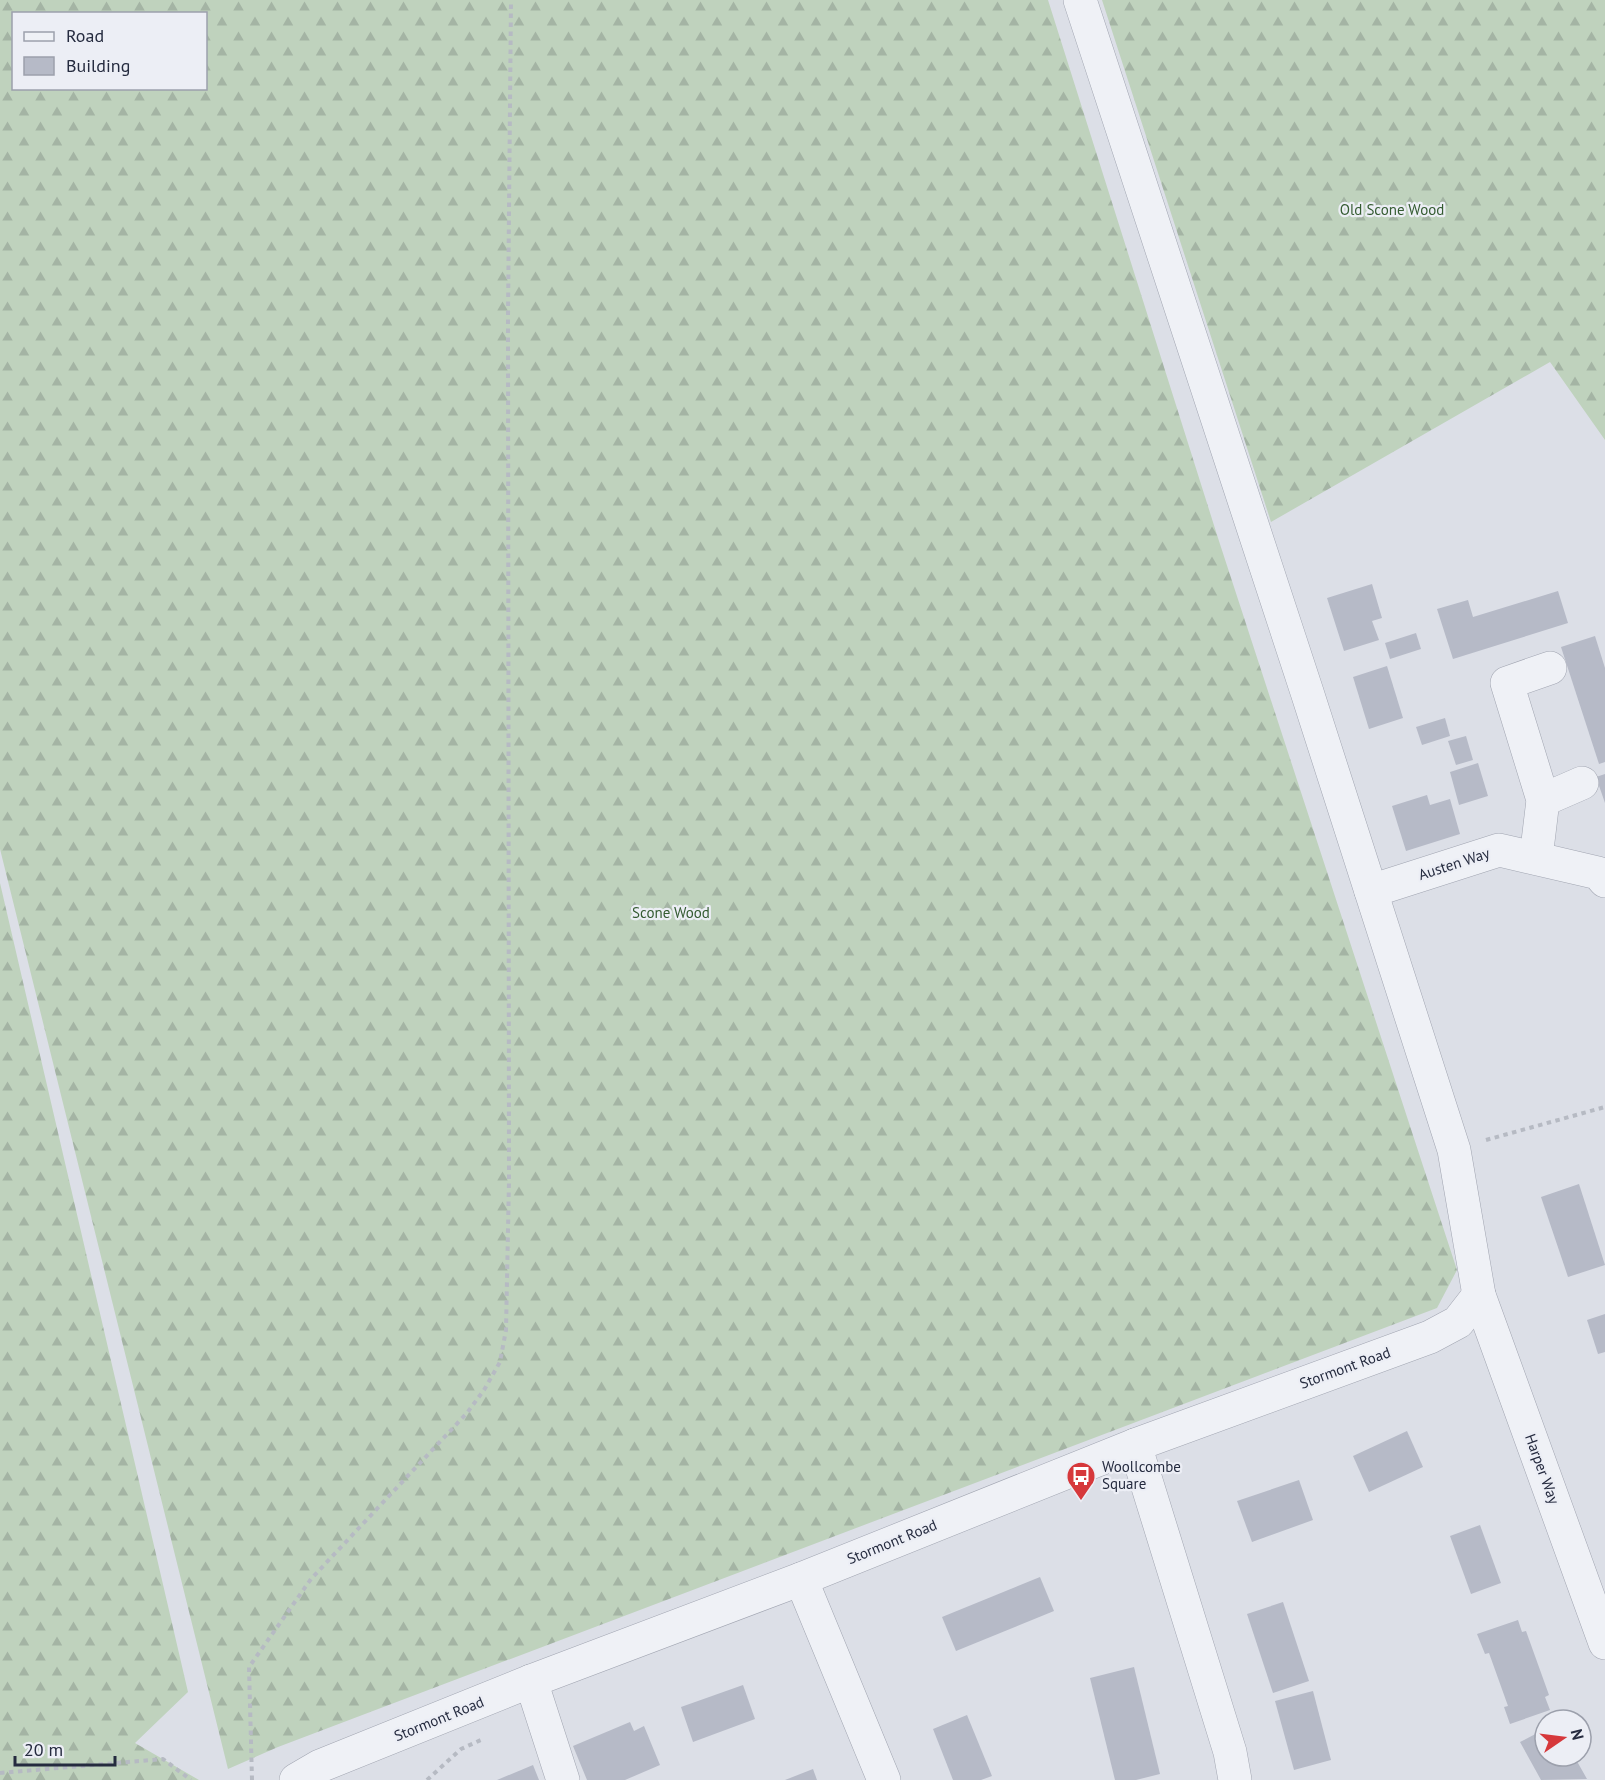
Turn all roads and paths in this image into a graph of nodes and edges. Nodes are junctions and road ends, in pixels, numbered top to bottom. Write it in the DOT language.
graph roads {
  1 [pos="511,0"];
  2 [pos="1080,0"];
  3 [pos="1550,668"];
  4 [pos="1582,783"];
  5 [pos="1544,800"];
  6 [pos="1536,858"];
  7 [pos="1605,881"];
  8 [pos="1371,891"];
  9 [pos="1605,1107"];
  10 [pos="1454,1150"];
  11 [pos="1479,1295"];
  12 [pos="1135,1445"];
  13 [pos="801,1579"];
  14 [pos="1605,1643"];
  15 [pos="531,1681"];
  16 [pos="491,1736"];
  17 [pos="0,1773"];
  18 [pos="190,1780"];
  19 [pos="252,1780"];
  20 [pos="296,1780"];
  21 [pos="427,1780"];
  22 [pos="563,1780"];
  23 [pos="884,1780"];
  24 [pos="1235,1780"];
  1 -- 19 [label="path"];
  2 -- 8 [label="street, Harper Way"];
  3 -- 5 [label="street"];
  4 -- 5 [label="street"];
  5 -- 6 [label="street"];
  6 -- 7 [label="street, Austen Way"];
  6 -- 8 [label="street, Austen Way"];
  8 -- 10 [label="street, Harper Way"];
  9 -- 10 [label="path"];
  10 -- 11 [label="street, Harper Way"];
  11 -- 12 [label="street, Stormont Road"];
  11 -- 14 [label="street, Harper Way"];
  12 -- 13 [label="street, Stormont Road"];
  12 -- 24 [label="street"];
  13 -- 15 [label="street, Stormont Road"];
  13 -- 23 [label="street"];
  15 -- 20 [label="street, Stormont Road"];
  15 -- 22 [label="street"];
  16 -- 21 [label="path"];
  17 -- 18 [label="path"];
}
